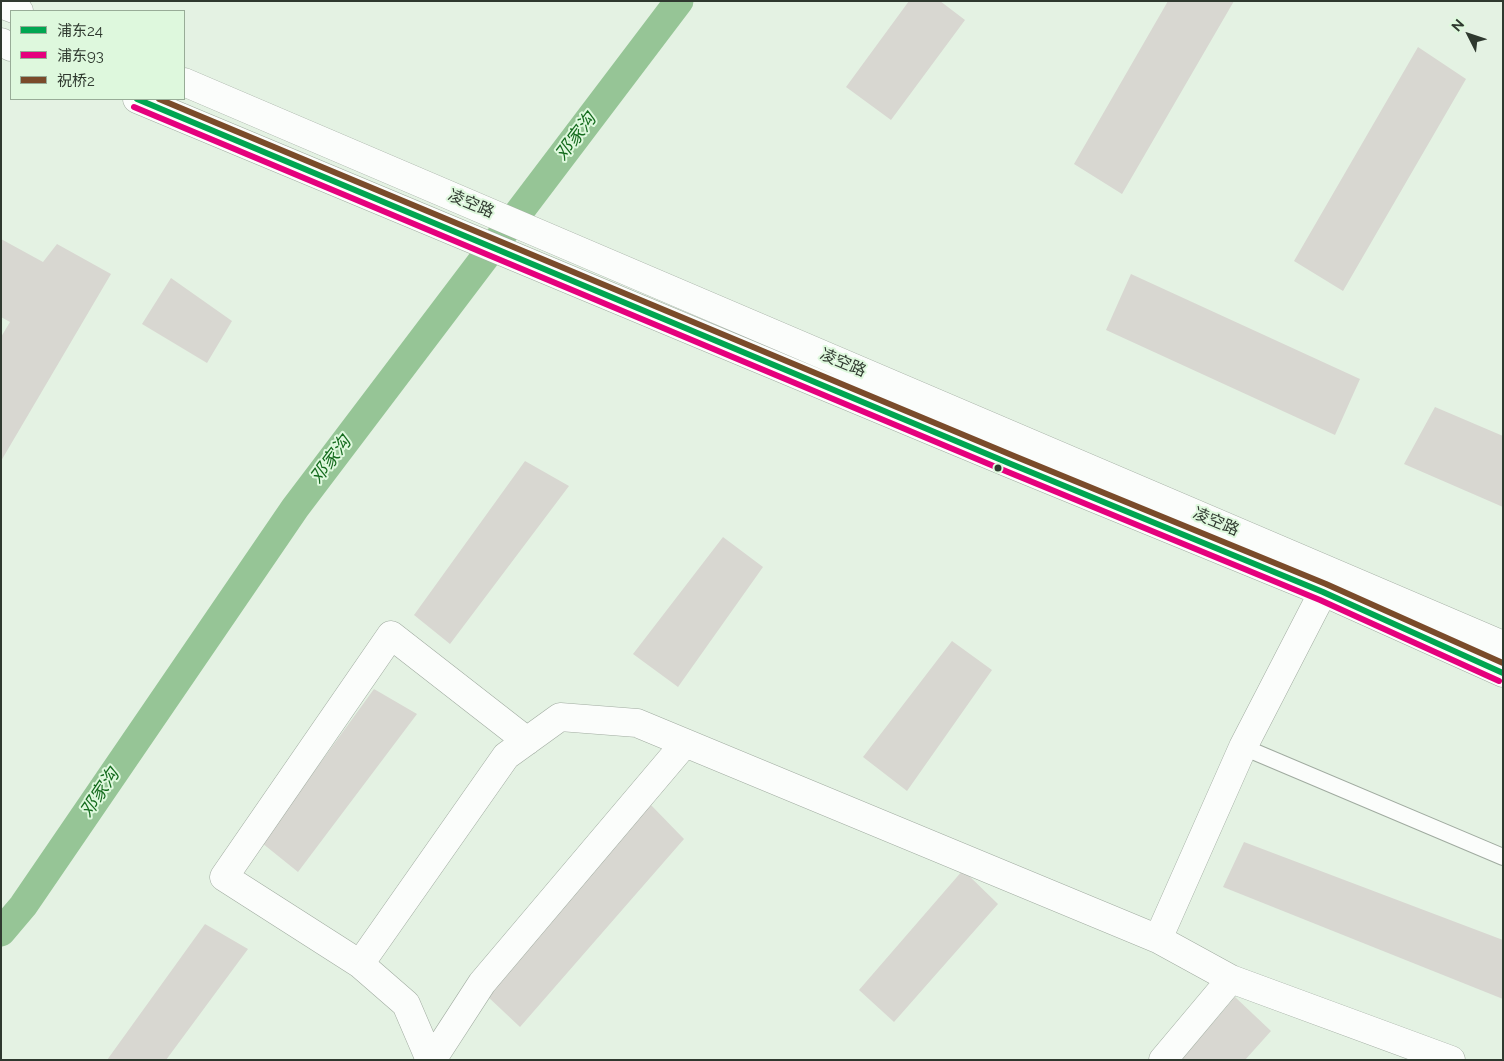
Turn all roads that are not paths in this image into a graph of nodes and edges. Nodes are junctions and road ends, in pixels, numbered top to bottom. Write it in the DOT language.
graph roads {
  1 [pos="1,4"];
  2 [pos="16,10"];
  3 [pos="185,82"];
  4 [pos="139,100"];
  5 [pos="1323,592"];
  6 [pos="1503,645"];
  7 [pos="1503,673"];
  8 [pos="526,741"];
  9 [pos="686,743"];
  10 [pos="1243,747"];
  11 [pos="1503,857"];
  12 [pos="1158,939"];
  13 [pos="360,964"];
  14 [pos="1231,979"];
  15 [pos="431,1060"];
  16 [pos="1163,1060"];
  17 [pos="1451,1060"];
  1 -- 2 [label="street"];
  3 -- 6 [label="street, 凌空路"];
  4 -- 5 [label="street, 凌空路"];
  5 -- 7 [label="street, 凌空路"];
  5 -- 10 [label="street"];
  8 -- 9 [label="street"];
  8 -- 13 [label="street"];
  8 -- 13 [label="street"];
  9 -- 12 [label="street"];
  9 -- 15 [label="street"];
  10 -- 11 [label="lane"];
  10 -- 12 [label="street"];
  12 -- 14 [label="street"];
  13 -- 15 [label="street"];
  14 -- 16 [label="street"];
  14 -- 17 [label="street"];
}
